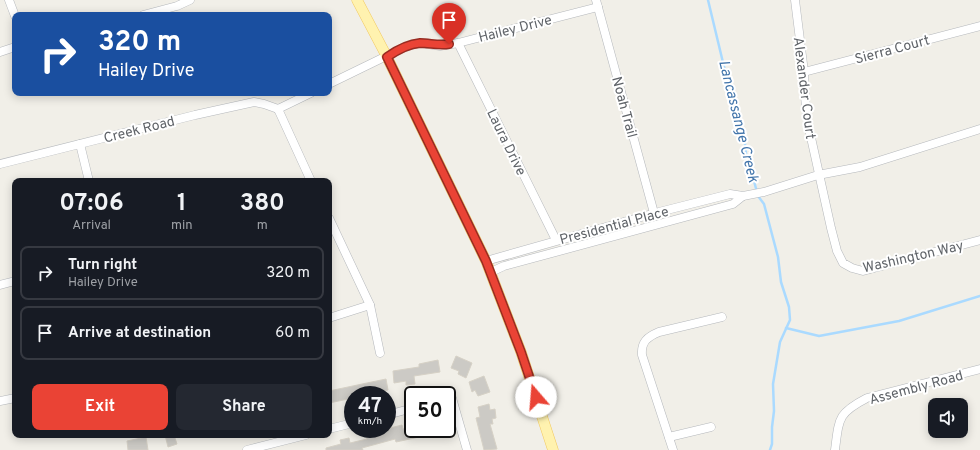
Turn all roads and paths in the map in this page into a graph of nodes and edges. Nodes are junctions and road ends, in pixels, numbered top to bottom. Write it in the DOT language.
graph roads {
  1 [pos="9,0"];
  2 [pos="190,0"];
  3 [pos="357,0"];
  4 [pos="795,0"];
  5 [pos="597,4"];
  6 [pos="14,12"];
  7 [pos="154,12"];
  8 [pos="980,26"];
  9 [pos="458,43"];
  10 [pos="12,48"];
  11 [pos="0,52"];
  12 [pos="387,57"];
  13 [pos="804,72"];
  14 [pos="332,83"];
  15 [pos="305,96"];
  16 [pos="278,109"];
  17 [pos="980,129"];
  18 [pos="80,144"];
  19 [pos="0,164"];
  20 [pos="818,175"];
  21 [pos="89,178"];
  22 [pos="310,178"];
  23 [pos="747,195"];
  24 [pos="654,213"];
  25 [pos="332,224"];
  26 [pos="556,240"];
  27 [pos="980,240"];
  28 [pos="486,261"];
  29 [pos="491,272"];
  30 [pos="12,282"];
  31 [pos="0,285"];
  32 [pos="370,305"];
  33 [pos="332,317"];
  34 [pos="722,317"];
  35 [pos="380,354"];
  36 [pos="980,370"];
  37 [pos="12,399"];
  38 [pos="0,402"];
  39 [pos="456,412"];
  40 [pos="344,425"];
  41 [pos="711,427"];
  42 [pos="332,428"];
  43 [pos="294,438"];
  44 [pos="669,438"];
  45 [pos="247,450"];
  46 [pos="467,450"];
  47 [pos="553,450"];
  48 [pos="673,450"];
  49 [pos="835,450"];
  1 -- 6 [label="street"];
  2 -- 7 [label="street"];
  3 -- 12 [label="main road"];
  4 -- 13 [label="street, Alexander Court"];
  5 -- 9 [label="street, Hailey Drive"];
  5 -- 24 [label="street, Noah Trail"];
  8 -- 13 [label="street, Sierra Court"];
  9 -- 12 [label="street, Hailey Drive"];
  9 -- 26 [label="street, Laura Drive"];
  10 -- 11 [label="street"];
  12 -- 14 [label="street, Hailey Drive"];
  12 -- 28 [label="main road"];
  13 -- 20 [label="street, Alexander Court"];
  15 -- 16 [label="street"];
  16 -- 18 [label="street, Creek Road"];
  16 -- 22 [label="street"];
  17 -- 20 [label="street, Presidential Place"];
  18 -- 19 [label="street, Creek Road"];
  18 -- 21 [label="street"];
  20 -- 23 [label="street, Presidential Place"];
  20 -- 27 [label="street, Washington Way"];
  23 -- 24 [label="street, Presidential Place"];
  23 -- 29 [label="street, Presidential Place"];
  24 -- 26 [label="street, Presidential Place"];
  25 -- 32 [label="street"];
  26 -- 28 [label="street, Presidential Place"];
  28 -- 29 [label="main road"];
  29 -- 47 [label="main road"];
  30 -- 31 [label="street"];
  32 -- 33 [label="street"];
  32 -- 35 [label="street"];
  34 -- 44 [label="street"];
  36 -- 49 [label="street, Assembly Road"];
  37 -- 38 [label="street"];
  39 -- 46 [label="street"];
  40 -- 42 [label="street"];
  41 -- 44 [label="street"];
  43 -- 45 [label="street"];
  44 -- 48 [label="street"];
}
